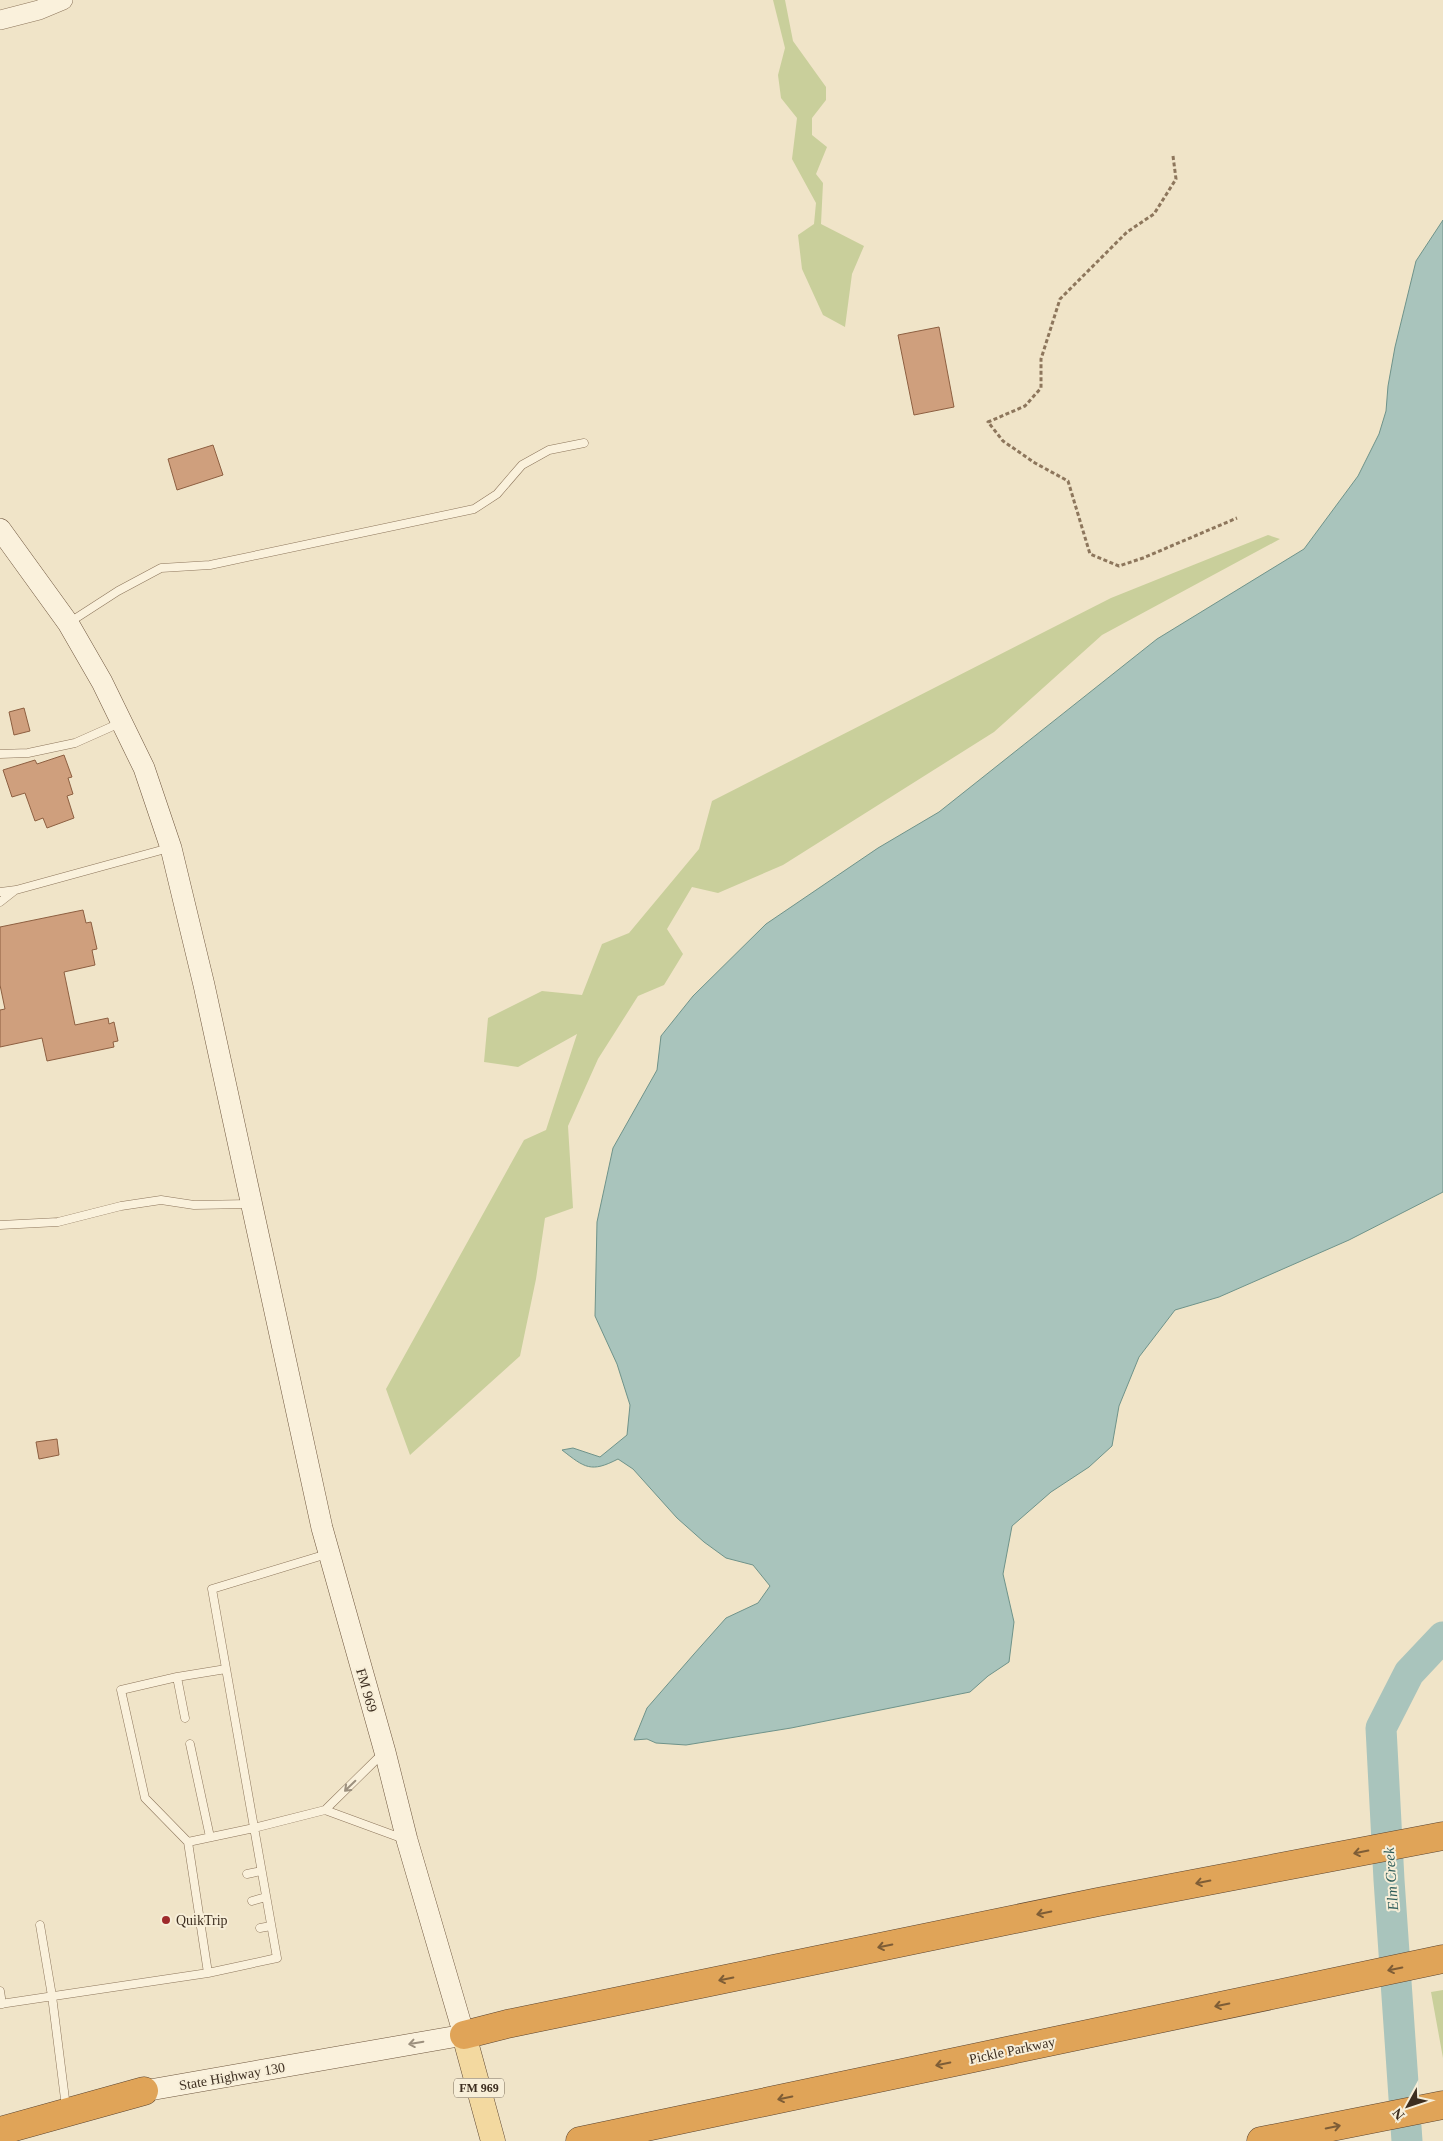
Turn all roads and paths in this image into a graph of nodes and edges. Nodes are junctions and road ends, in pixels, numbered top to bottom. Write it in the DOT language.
graph roads {
  1 [pos="63,0"];
  2 [pos="0,20"];
  3 [pos="1173,156"];
  4 [pos="584,443"];
  5 [pos="1237,518"];
  6 [pos="0,529"];
  7 [pos="68,623"];
  8 [pos="122,722"];
  9 [pos="0,754"];
  10 [pos="171,848"];
  11 [pos="16,890"];
  12 [pos="0,892"];
  13 [pos="0,902"];
  14 [pos="251,1204"];
  15 [pos="0,1225"];
  16 [pos="329,1554"];
  17 [pos="226,1669"];
  18 [pos="176,1677"];
  19 [pos="185,1718"];
  20 [pos="190,1744"];
  21 [pos="385,1752"];
  22 [pos="325,1810"];
  23 [pos="254,1828"];
  24 [pos="1443,1836"];
  25 [pos="210,1837"];
  26 [pos="407,1840"];
  27 [pos="188,1842"];
  28 [pos="261,1870"];
  29 [pos="247,1874"];
  30 [pos="266,1897"];
  31 [pos="252,1901"];
  32 [pos="208,1912"];
  33 [pos="199,1915"];
  34 [pos="40,1925"];
  35 [pos="271,1926"];
  36 [pos="260,1928"];
  37 [pos="212,1937"];
  38 [pos="203,1939"];
  39 [pos="1443,1959"];
  40 [pos="208,1973"];
  41 [pos="0,1990"];
  42 [pos="52,1996"];
  43 [pos="1,2004"];
  44 [pos="464,2035"];
  45 [pos="144,2092"];
  46 [pos="1443,2105"];
  47 [pos="66,2107"];
  48 [pos="0,2120"];
  49 [pos="0,2131"];
  50 [pos="1273,2139"];
  51 [pos="493,2141"];
  52 [pos="580,2141"];
  1 -- 2 [label="street"];
  3 -- 5 [label="path"];
  4 -- 7 [label="lane"];
  6 -- 7 [label="main road, FM 969"];
  7 -- 8 [label="main road, FM 969"];
  8 -- 9 [label="lane"];
  8 -- 10 [label="main road, FM 969"];
  10 -- 11 [label="lane"];
  10 -- 14 [label="main road, FM 969"];
  11 -- 12 [label="lane"];
  11 -- 13 [label="lane"];
  14 -- 15 [label="lane"];
  14 -- 16 [label="main road, FM 969 / FM 969"];
  16 -- 17 [label="lane"];
  16 -- 21 [label="main road, FM 969 / FM 969"];
  17 -- 18 [label="lane"];
  17 -- 23 [label="lane"];
  18 -- 19 [label="lane"];
  18 -- 27 [label="lane"];
  20 -- 25 [label="lane"];
  21 -- 22 [label="lane, one-way"];
  21 -- 26 [label="main road, FM 969 / FM 969"];
  22 -- 23 [label="lane"];
  22 -- 26 [label="lane"];
  23 -- 25 [label="lane"];
  23 -- 28 [label="lane"];
  24 -- 44 [label="highway, one-way"];
  25 -- 27 [label="lane"];
  26 -- 44 [label="main road, FM 969 / FM 969"];
  27 -- 33 [label="lane"];
  28 -- 29 [label="lane"];
  28 -- 30 [label="lane"];
  30 -- 31 [label="lane"];
  30 -- 35 [label="lane"];
  32 -- 33 [label="lane"];
  33 -- 38 [label="lane"];
  34 -- 42 [label="lane"];
  35 -- 36 [label="lane"];
  35 -- 40 [label="lane"];
  37 -- 38 [label="lane"];
  38 -- 40 [label="lane"];
  39 -- 52 [label="highway, Pickle Parkway, one-way"];
  40 -- 42 [label="lane"];
  41 -- 43 [label="lane"];
  42 -- 43 [label="lane"];
  42 -- 47 [label="lane"];
  44 -- 45 [label="main road, State Highway 130, one-way"];
  44 -- 51 [label="main road, FM 969 / FM 969"];
  45 -- 47 [label="street, State Highway 130"];
  45 -- 49 [label="highway"];
  50 -- 46 [label="highway, one-way"];
  47 -- 48 [label="street, State Highway 130"];
}
